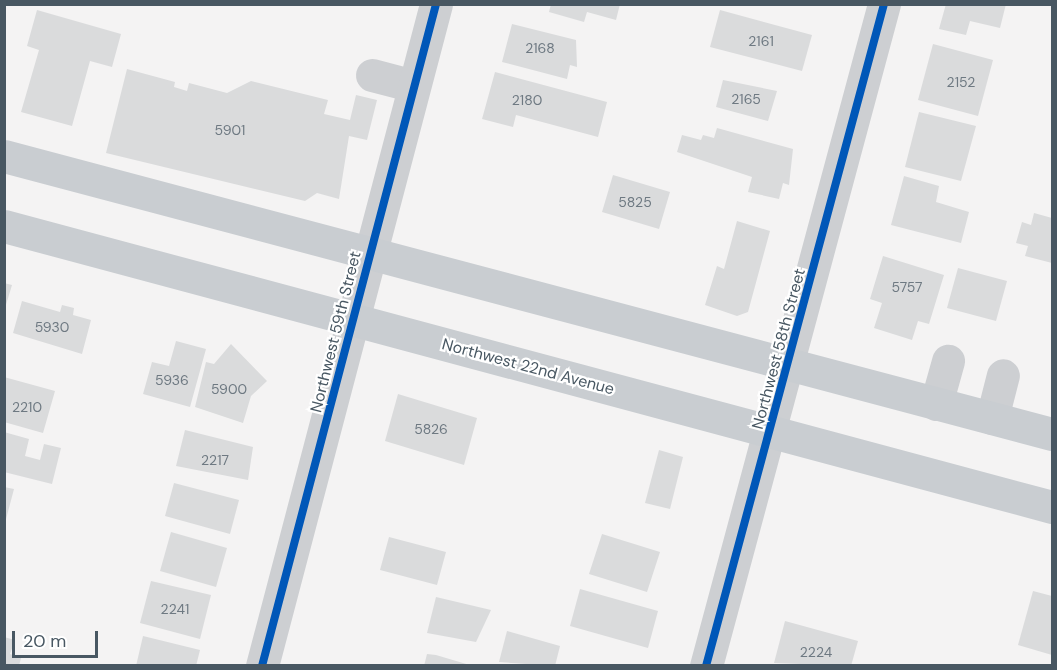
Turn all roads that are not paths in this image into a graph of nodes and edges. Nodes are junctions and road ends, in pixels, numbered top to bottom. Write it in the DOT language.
graph roads {
  1 [pos="436,4"];
  2 [pos="884,4"];
  3 [pos="372,75"];
  4 [pos="414,86"];
  5 [pos="4,156"];
  6 [pos="4,226"];
  7 [pos="370,253"];
  8 [pos="354,321"];
  9 [pos="948,361"];
  10 [pos="789,364"];
  11 [pos="1003,375"];
  12 [pos="936,404"];
  13 [pos="992,418"];
  14 [pos="772,431"];
  15 [pos="1053,434"];
  16 [pos="1053,507"];
  17 [pos="262,666"];
  18 [pos="706,666"];
  1 -- 4 [label="street, Northwest 59th Street"];
  2 -- 10 [label="street, Northwest 58th Street"];
  3 -- 4 [label="street"];
  4 -- 7 [label="street, Northwest 59th Street"];
  5 -- 7 [label="main road"];
  6 -- 8 [label="main road, Northwest 22nd Avenue"];
  7 -- 8 [label="street, Northwest 59th Street"];
  7 -- 10 [label="main road"];
  8 -- 14 [label="main road, Northwest 22nd Avenue"];
  8 -- 17 [label="street, Northwest 59th Street"];
  9 -- 12 [label="street"];
  10 -- 12 [label="main road"];
  10 -- 14 [label="street, Northwest 58th Street"];
  11 -- 13 [label="street"];
  12 -- 13 [label="main road"];
  13 -- 15 [label="main road"];
  14 -- 16 [label="main road, Northwest 22nd Avenue"];
  14 -- 18 [label="street, Northwest 58th Street"];
}
